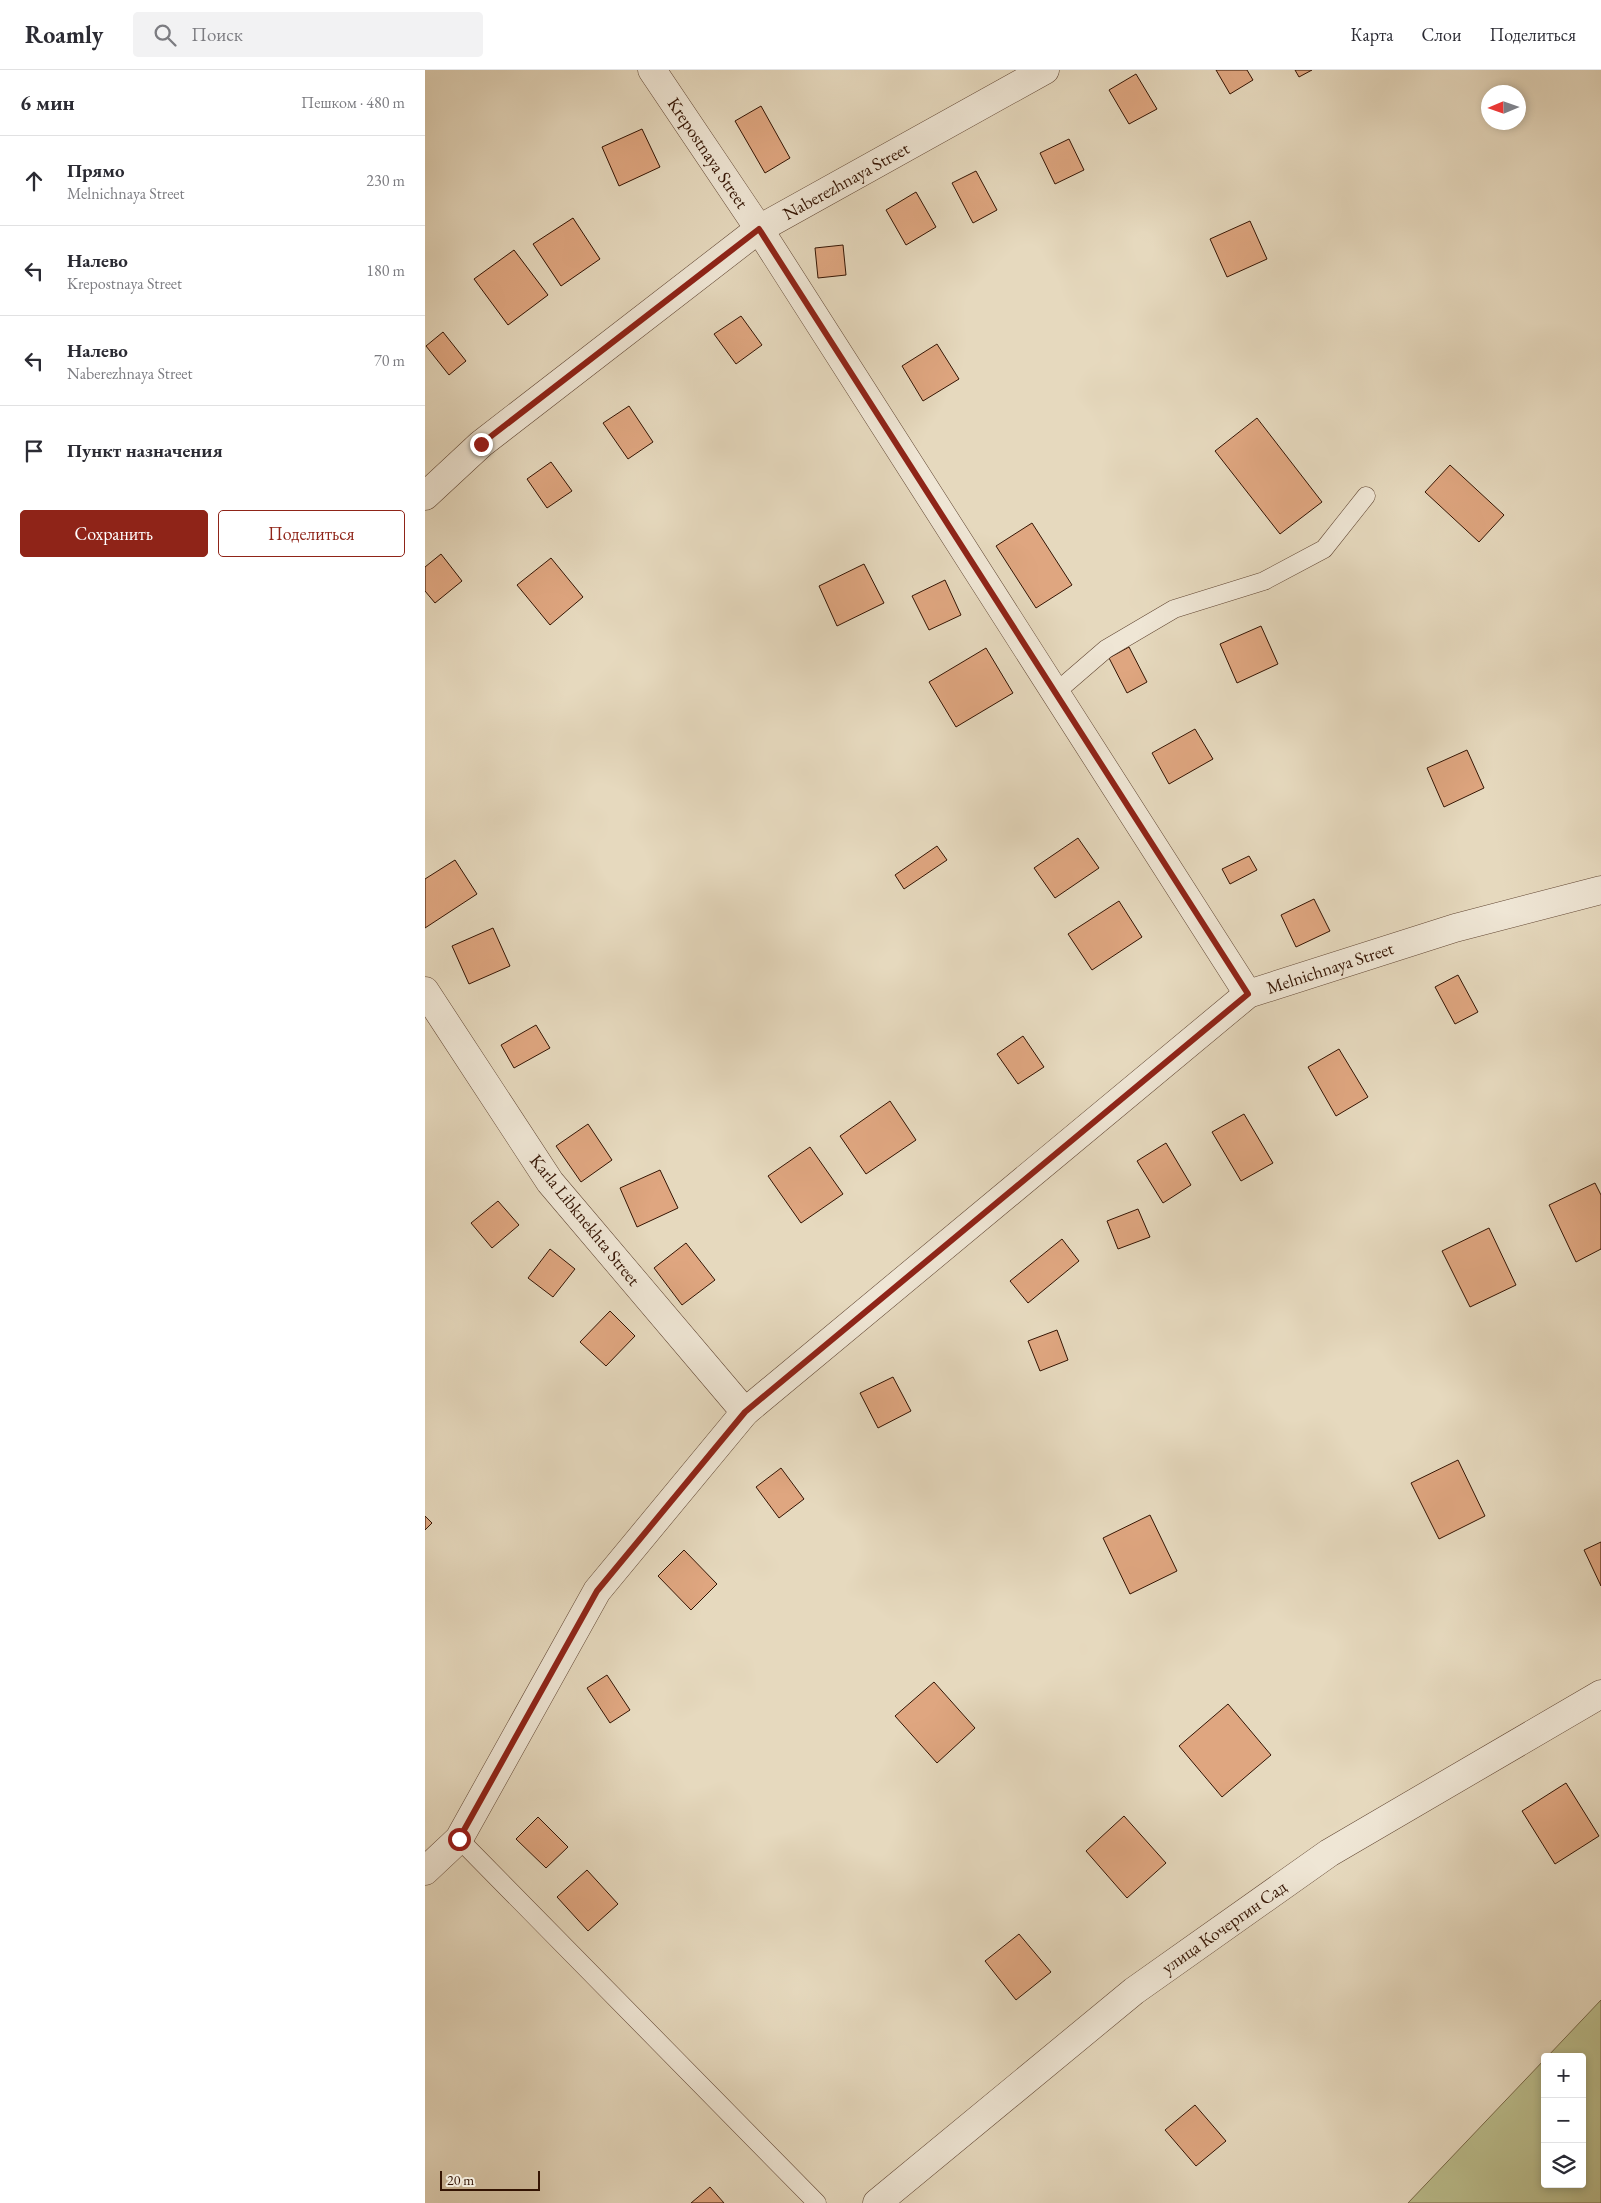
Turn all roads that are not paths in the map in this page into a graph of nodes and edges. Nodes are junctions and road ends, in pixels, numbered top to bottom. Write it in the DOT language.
graph roads {
  1 [pos="652,70"];
  2 [pos="1045,70"];
  3 [pos="759,229"];
  4 [pos="425,496"];
  5 [pos="1366,496"];
  6 [pos="1055,693"];
  7 [pos="1601,890"];
  8 [pos="425,991"];
  9 [pos="1248,994"];
  10 [pos="745,1412"];
  11 [pos="1601,1694"];
  12 [pos="459,1839"];
  13 [pos="425,1872"];
  14 [pos="817,2203"];
  15 [pos="877,2203"];
  1 -- 3 [label="street, Krepostnaya Street"];
  2 -- 3 [label="street, Naberezhnaya Street"];
  3 -- 4 [label="street, Naberezhnaya Street"];
  3 -- 6 [label="street, Krepostnaya Street"];
  5 -- 6 [label="lane"];
  6 -- 9 [label="street, Krepostnaya Street"];
  7 -- 9 [label="street, Melnichnaya Street"];
  8 -- 10 [label="street, Karla Libknekhta Street"];
  9 -- 10 [label="street, Melnichnaya Street"];
  10 -- 12 [label="street, Melnichnaya Street"];
  11 -- 15 [label="street, улица Кочергин Сад"];
  12 -- 13 [label="street, Melnichnaya Street"];
  12 -- 14 [label="lane"];
}
